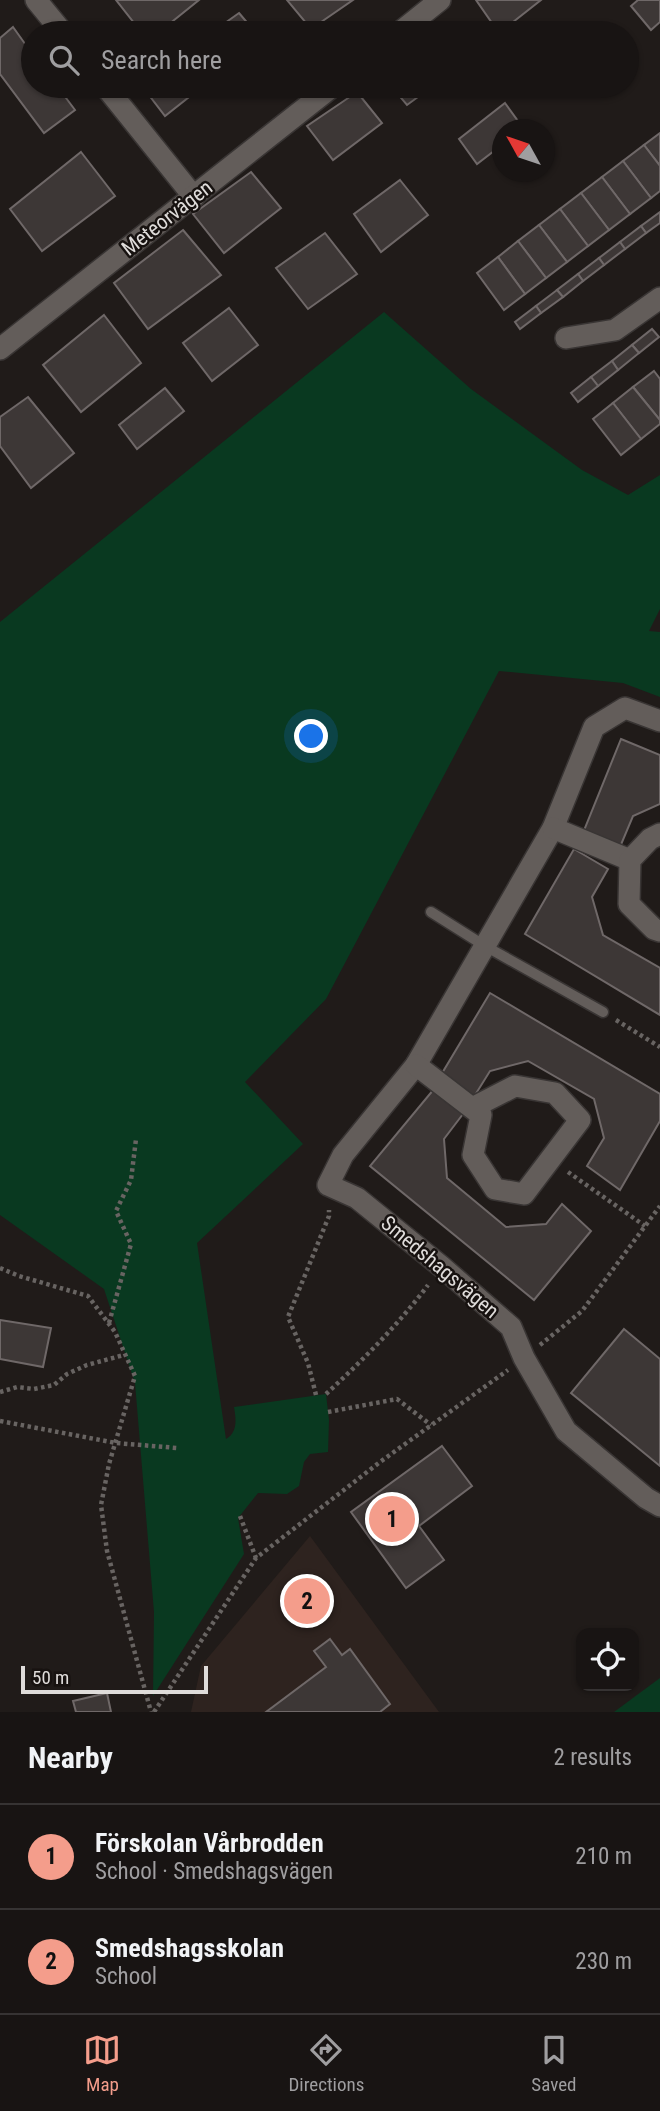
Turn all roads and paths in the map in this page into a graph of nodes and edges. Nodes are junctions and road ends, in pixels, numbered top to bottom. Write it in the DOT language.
graph roads {
  1 [pos="36,0"];
  2 [pos="440,0"];
  3 [pos="53,21"];
  4 [pos="414,21"];
  5 [pos="115,98"];
  6 [pos="318,98"];
  7 [pos="194,197"];
  8 [pos="660,298"];
  9 [pos="566,338"];
  10 [pos="0,349"];
  11 [pos="660,721"];
  12 [pos="553,828"];
  13 [pos="660,834"];
  14 [pos="630,860"];
  15 [pos="431,912"];
  16 [pos="660,930"];
  17 [pos="485,946"];
  18 [pos="603,1012"];
  19 [pos="660,1047"];
  20 [pos="416,1065"];
  21 [pos="472,1108"];
  22 [pos="136,1139"];
  23 [pos="550,1159"];
  24 [pos="328,1185"];
  25 [pos="660,1206"];
  26 [pos="645,1226"];
  27 [pos="442,1267"];
  28 [pos="0,1268"];
  29 [pos="109,1324"];
  30 [pos="124,1355"];
  31 [pos="524,1358"];
  32 [pos="0,1392"];
  33 [pos="326,1394"];
  34 [pos="316,1395"];
  35 [pos="328,1412"];
  36 [pos="0,1421"];
  37 [pos="431,1425"];
  38 [pos="116,1443"];
  39 [pos="177,1448"];
  40 [pos="660,1507"];
  41 [pos="240,1516"];
  42 [pos="256,1558"];
  43 [pos="153,1712"];
  1 -- 3 [label="street"];
  2 -- 4 [label="street"];
  5 -- 7 [label="street"];
  6 -- 7 [label="street, Meteorvägen"];
  7 -- 10 [label="street, Meteorvägen"];
  8 -- 9 [label="street"];
  11 -- 12 [label="street"];
  12 -- 14 [label="street"];
  12 -- 17 [label="street"];
  13 -- 14 [label="street"];
  14 -- 16 [label="street"];
  15 -- 17 [label="lane"];
  17 -- 18 [label="lane"];
  17 -- 20 [label="street"];
  18 -- 19 [label="path"];
  20 -- 21 [label="street"];
  20 -- 24 [label="street"];
  21 -- 23 [label="street"];
  21 -- 23 [label="street"];
  22 -- 29 [label="path"];
  23 -- 26 [label="path"];
  24 -- 27 [label="street, Smedshagsvägen"];
  24 -- 34 [label="path"];
  25 -- 26 [label="path"];
  26 -- 31 [label="path"];
  27 -- 31 [label="street, Smedshagsvägen"];
  27 -- 33 [label="path"];
  28 -- 29 [label="path"];
  29 -- 30 [label="path"];
  30 -- 32 [label="path"];
  30 -- 38 [label="path"];
  31 -- 37 [label="path"];
  31 -- 40 [label="street, Smedshagsvägen"];
  35 -- 37 [label="path"];
  36 -- 38 [label="path"];
  37 -- 42 [label="path"];
  38 -- 39 [label="path"];
  38 -- 43 [label="path"];
  41 -- 42 [label="path"];
  42 -- 43 [label="path"];
}
